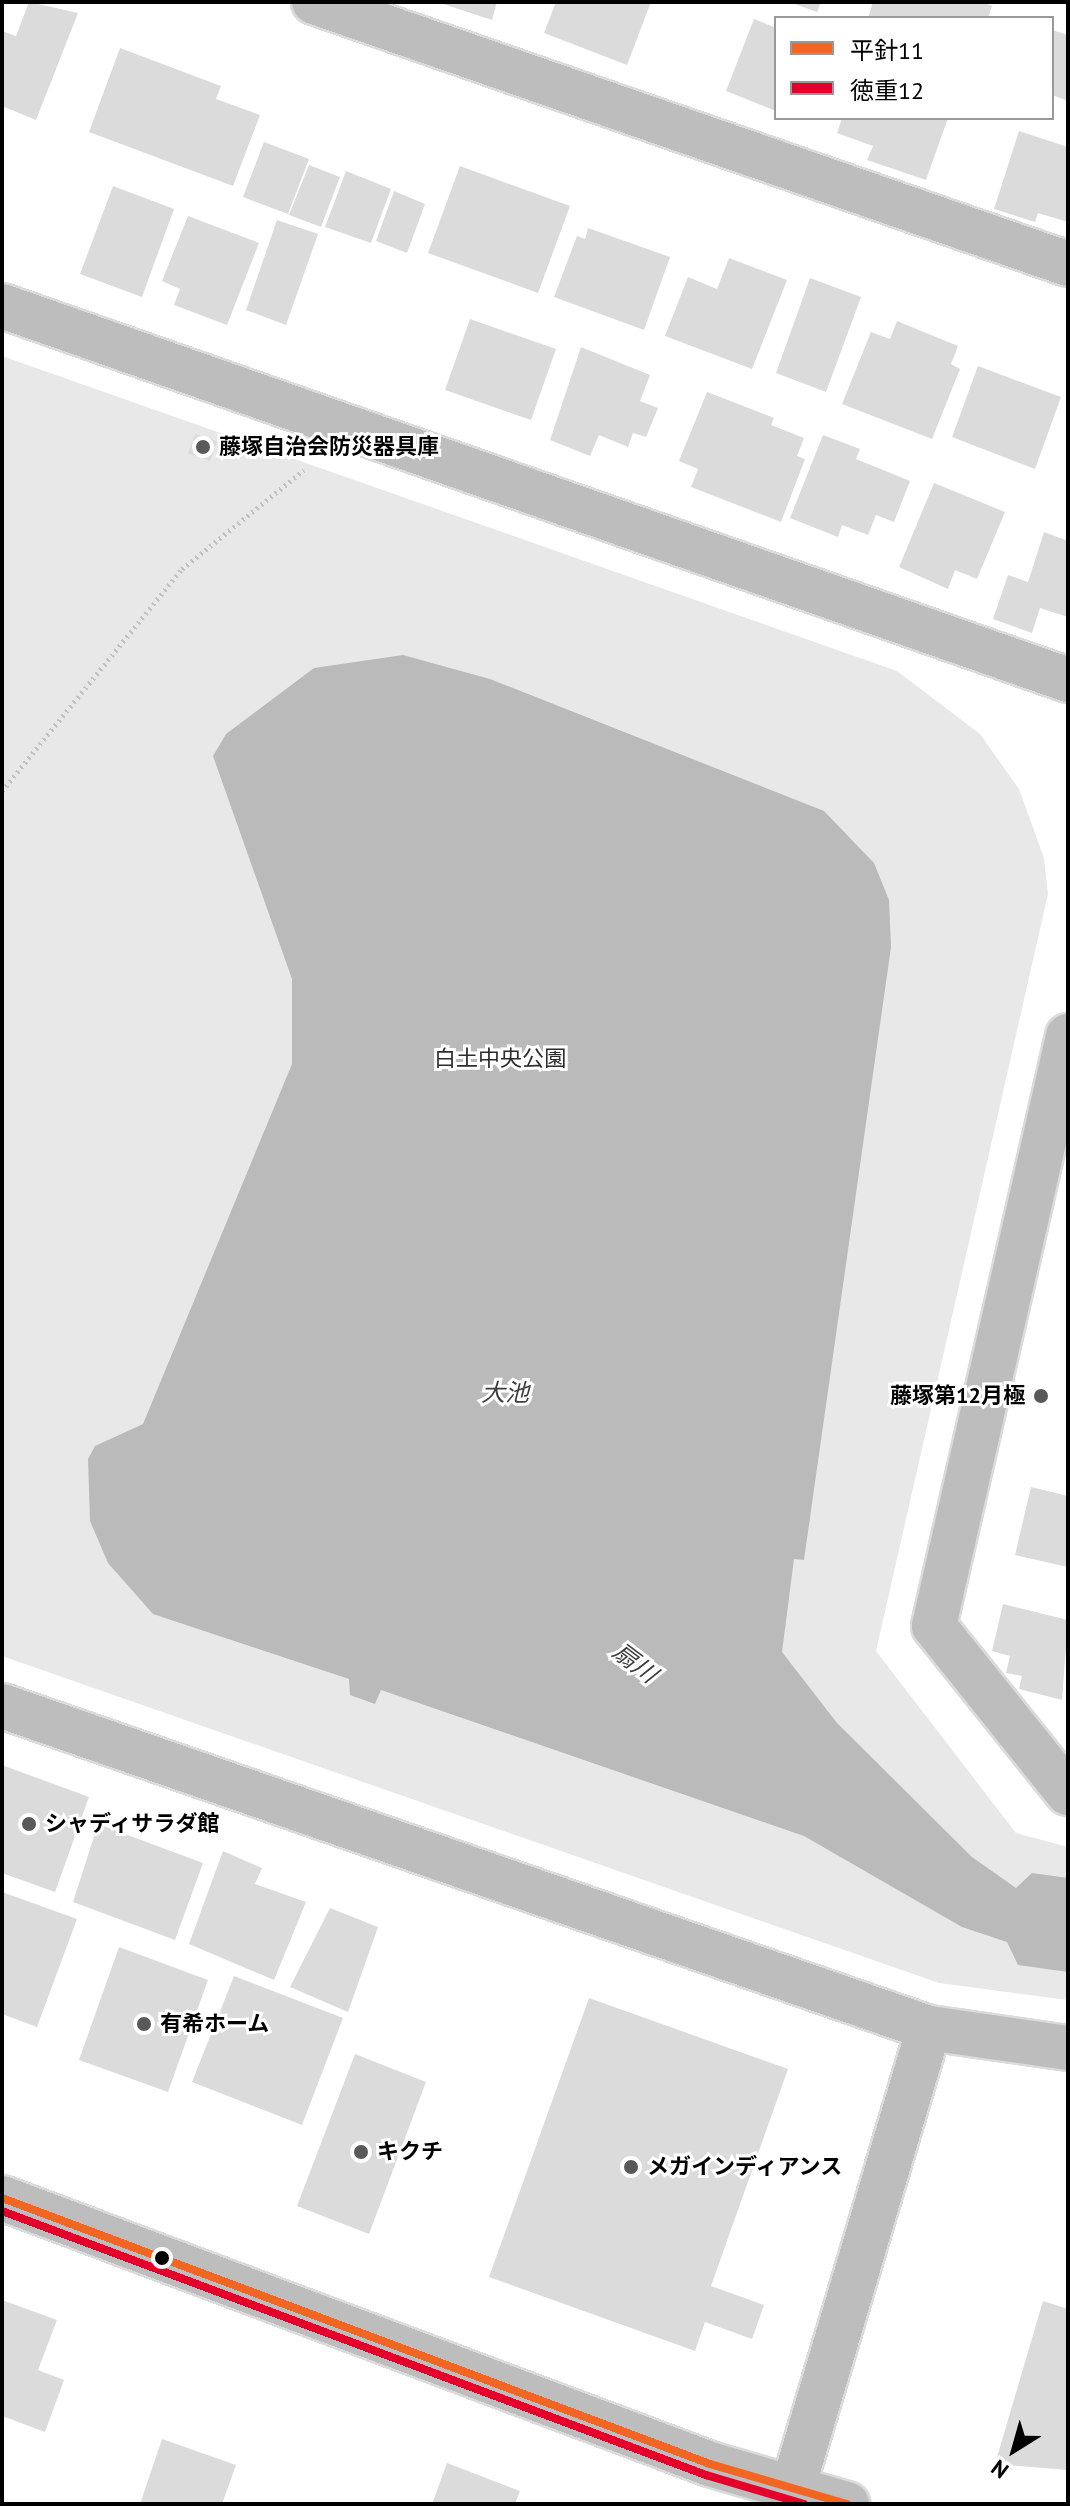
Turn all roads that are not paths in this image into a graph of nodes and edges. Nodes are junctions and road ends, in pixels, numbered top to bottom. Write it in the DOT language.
graph roads {
  1 [pos="314,2"];
  2 [pos="1068,264"];
  3 [pos="2,306"];
  4 [pos="1068,680"];
  5 [pos="1068,1036"];
  6 [pos="2,1706"];
  7 [pos="1068,1793"];
  8 [pos="929,2028"];
  9 [pos="1068,2048"];
  10 [pos="2,2198"];
  11 [pos="790,2497"];
  12 [pos="847,2504"];
  1 -- 2 [label="street"];
  3 -- 4 [label="street"];
  5 -- 7 [label="street"];
  6 -- 8 [label="street"];
  8 -- 9 [label="street"];
  8 -- 11 [label="street"];
  10 -- 11 [label="street"];
  11 -- 12 [label="street"];
}
